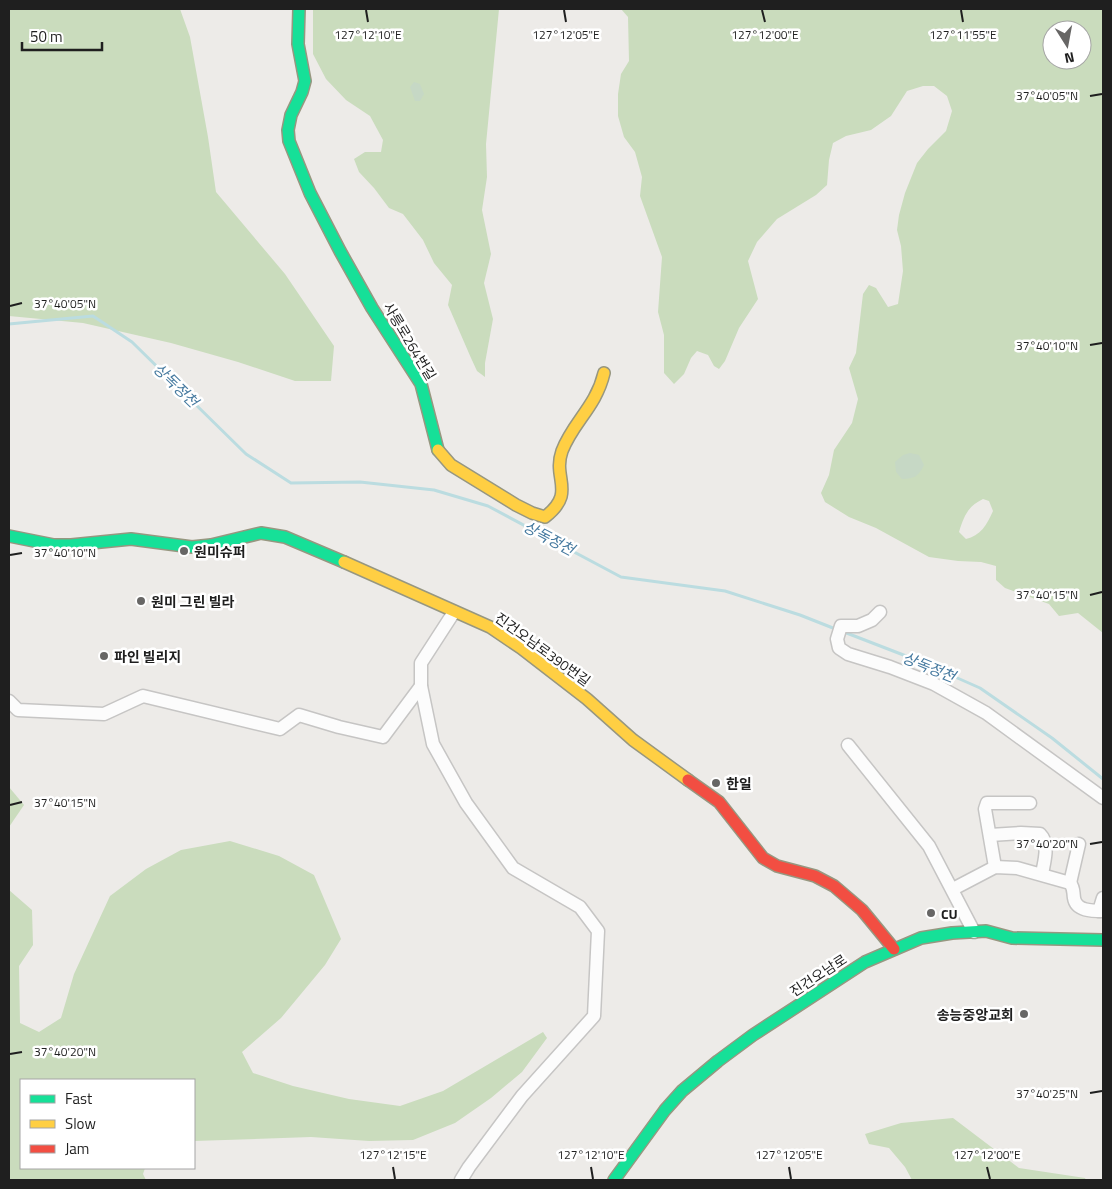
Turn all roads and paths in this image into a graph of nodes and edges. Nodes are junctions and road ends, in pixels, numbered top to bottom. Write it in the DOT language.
graph roads {
  1 [pos="298,9"];
  2 [pos="604,373"];
  3 [pos="9,536"];
  4 [pos="454,612"];
  5 [pos="880,612"];
  6 [pos="421,686"];
  7 [pos="9,701"];
  8 [pos="848,744"];
  9 [pos="1103,798"];
  10 [pos="1030,803"];
  11 [pos="990,835"];
  12 [pos="1079,844"];
  13 [pos="995,866"];
  14 [pos="1042,874"];
  15 [pos="1070,883"];
  16 [pos="953,889"];
  17 [pos="1103,898"];
  18 [pos="1101,911"];
  19 [pos="974,932"];
  20 [pos="1103,940"];
  21 [pos="894,949"];
  22 [pos="460,1180"];
  23 [pos="614,1180"];
  1 -- 2 [label="street, 사릉로264번길"];
  3 -- 4 [label="street, 진건오남로390번길"];
  4 -- 6 [label="street"];
  4 -- 21 [label="street, 진건오남로390번길"];
  5 -- 9 [label="street"];
  6 -- 7 [label="street"];
  6 -- 22 [label="street"];
  8 -- 16 [label="street"];
  10 -- 11 [label="street"];
  11 -- 13 [label="street"];
  11 -- 14 [label="street"];
  12 -- 15 [label="street"];
  13 -- 14 [label="street"];
  13 -- 16 [label="street"];
  14 -- 15 [label="street"];
  15 -- 18 [label="street"];
  16 -- 19 [label="street"];
  17 -- 18 [label="street"];
  19 -- 20 [label="street, 진건오남로"];
  19 -- 21 [label="street, 진건오남로"];
  21 -- 23 [label="street, 진건오남로"];
}
